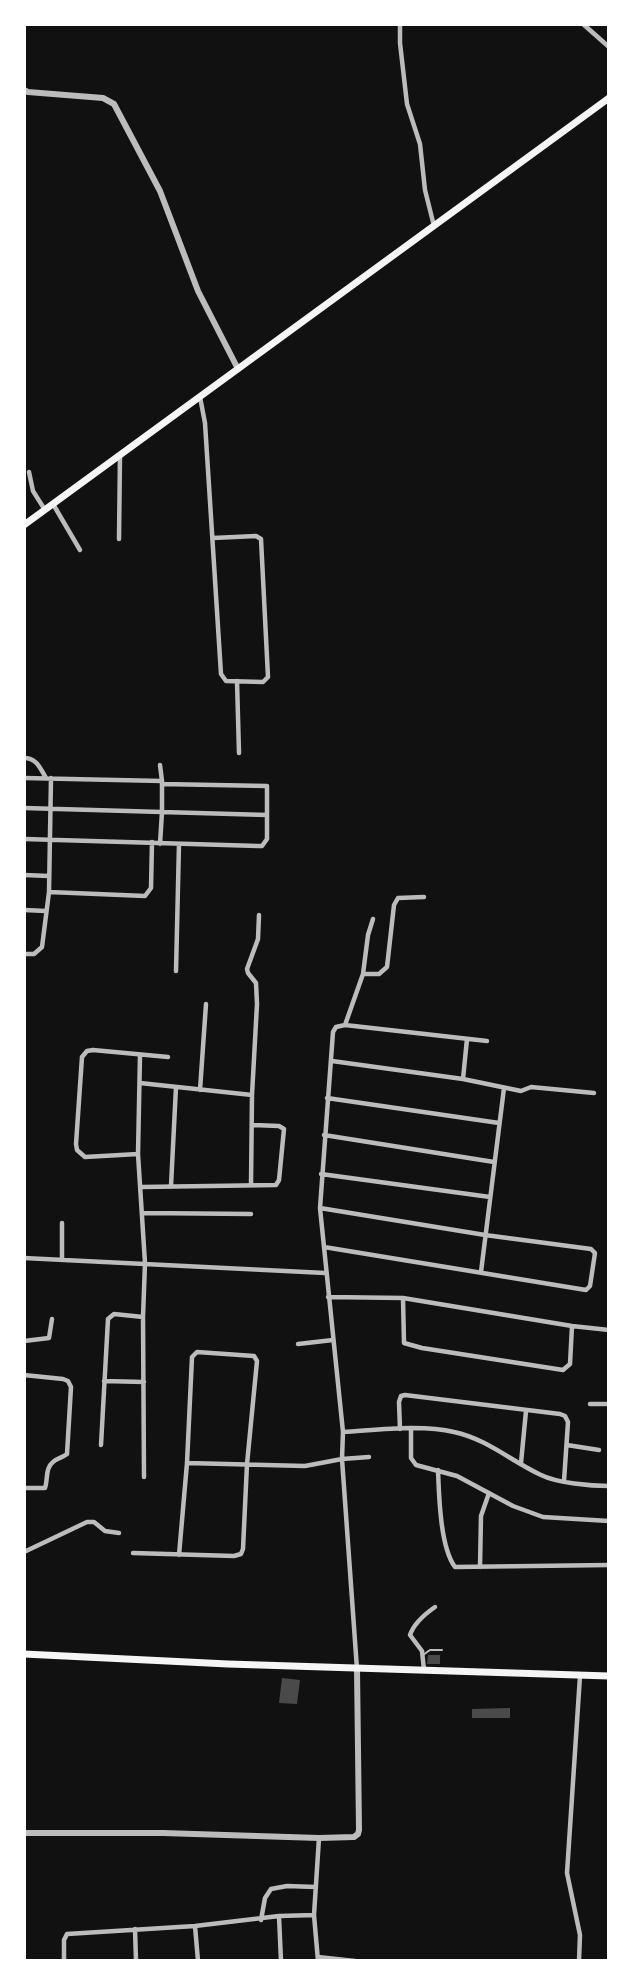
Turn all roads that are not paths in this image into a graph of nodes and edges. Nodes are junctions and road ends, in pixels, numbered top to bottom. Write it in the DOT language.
graph roads {
  1 [pos="400,24"];
  2 [pos="584,24"];
  3 [pos="609,47"];
  4 [pos="24,90"];
  5 [pos="609,98"];
  6 [pos="434,226"];
  7 [pos="238,369"];
  8 [pos="200,397"];
  9 [pos="120,455"];
  10 [pos="28,472"];
  11 [pos="53,504"];
  12 [pos="45,510"];
  13 [pos="24,525"];
  14 [pos="213,538"];
  15 [pos="119,539"];
  16 [pos="80,549"];
  17 [pos="237,681"];
  18 [pos="239,753"];
  19 [pos="24,758"];
  20 [pos="160,765"];
  21 [pos="24,778"];
  22 [pos="48,778"];
  23 [pos="162,783"];
  24 [pos="24,808"];
  25 [pos="51,808"];
  26 [pos="162,812"];
  27 [pos="267,815"];
  28 [pos="24,839"];
  29 [pos="50,839"];
  30 [pos="152,842"];
  31 [pos="160,844"];
  32 [pos="179,844"];
  33 [pos="24,875"];
  34 [pos="49,876"];
  35 [pos="49,892"];
  36 [pos="424,897"];
  37 [pos="24,910"];
  38 [pos="46,911"];
  39 [pos="259,915"];
  40 [pos="373,919"];
  41 [pos="24,954"];
  42 [pos="176,971"];
  43 [pos="363,974"];
  44 [pos="206,1004"];
  45 [pos="345,1025"];
  46 [pos="467,1039"];
  47 [pos="487,1041"];
  48 [pos="140,1055"];
  49 [pos="168,1057"];
  50 [pos="332,1060"];
  51 [pos="464,1079"];
  52 [pos="140,1083"];
  53 [pos="176,1087"];
  54 [pos="504,1088"];
  55 [pos="200,1090"];
  56 [pos="594,1093"];
  57 [pos="252,1095"];
  58 [pos="327,1098"];
  59 [pos="499,1123"];
  60 [pos="253,1125"];
  61 [pos="324,1136"];
  62 [pos="138,1155"];
  63 [pos="494,1162"];
  64 [pos="321,1174"];
  65 [pos="251,1184"];
  66 [pos="142,1186"];
  67 [pos="171,1186"];
  68 [pos="490,1197"];
  69 [pos="320,1208"];
  70 [pos="143,1213"];
  71 [pos="251,1214"];
  72 [pos="62,1223"];
  73 [pos="485,1235"];
  74 [pos="324,1247"];
  75 [pos="24,1258"];
  76 [pos="62,1260"];
  77 [pos="145,1263"];
  78 [pos="481,1272"];
  79 [pos="325,1273"];
  80 [pos="328,1297"];
  81 [pos="403,1299"];
  82 [pos="143,1317"];
  83 [pos="52,1319"];
  84 [pos="572,1326"];
  85 [pos="609,1330"];
  86 [pos="333,1340"];
  87 [pos="24,1341"];
  88 [pos="298,1344"];
  89 [pos="24,1375"];
  90 [pos="104,1381"];
  91 [pos="144,1382"];
  92 [pos="590,1404"];
  93 [pos="609,1404"];
  94 [pos="526,1411"];
  95 [pos="400,1429"];
  96 [pos="411,1429"];
  97 [pos="343,1432"];
  98 [pos="101,1445"];
  99 [pos="567,1445"];
  100 [pos="599,1450"];
  101 [pos="369,1457"];
  102 [pos="342,1459"];
  103 [pos="187,1463"];
  104 [pos="247,1464"];
  105 [pos="521,1464"];
  106 [pos="438,1470"];
  107 [pos="144,1478"];
  108 [pos="564,1481"];
  109 [pos="609,1486"];
  110 [pos="24,1488"];
  111 [pos="489,1493"];
  112 [pos="609,1521"];
  113 [pos="119,1533"];
  114 [pos="24,1552"];
  115 [pos="133,1553"];
  116 [pos="179,1555"];
  117 [pos="609,1565"];
  118 [pos="480,1567"];
  119 [pos="435,1607"];
  120 [pos="442,1650"];
  121 [pos="24,1654"];
  122 [pos="423,1655"];
  123 [pos="357,1669"];
  124 [pos="424,1670"];
  125 [pos="580,1676"];
  126 [pos="609,1676"];
  127 [pos="24,1833"];
  128 [pos="319,1838"];
  129 [pos="316,1887"];
  130 [pos="314,1915"];
  131 [pos="279,1916"];
  132 [pos="261,1920"];
  133 [pos="195,1926"];
  134 [pos="135,1929"];
  135 [pos="318,1959"];
  136 [pos="64,1961"];
  137 [pos="136,1961"];
  138 [pos="198,1961"];
  139 [pos="281,1961"];
  140 [pos="355,1961"];
  141 [pos="579,1961"];
  1 -- 6 [label="street"];
  2 -- 3 [label="street"];
  4 -- 7 [label="street"];
  5 -- 6 [label="main road"];
  6 -- 7 [label="main road"];
  7 -- 8 [label="main road"];
  8 -- 9 [label="main road"];
  8 -- 14 [label="street"];
  9 -- 11 [label="main road"];
  9 -- 15 [label="street"];
  10 -- 12 [label="street"];
  11 -- 12 [label="main road"];
  11 -- 16 [label="street"];
  12 -- 13 [label="main road"];
  14 -- 17 [label="street"];
  14 -- 17 [label="street"];
  17 -- 18 [label="street"];
  19 -- 22 [label="street"];
  20 -- 23 [label="street"];
  21 -- 22 [label="street"];
  22 -- 23 [label="street"];
  22 -- 25 [label="street"];
  23 -- 26 [label="street"];
  23 -- 27 [label="street"];
  24 -- 25 [label="street"];
  25 -- 26 [label="street"];
  25 -- 29 [label="street"];
  26 -- 27 [label="street"];
  26 -- 31 [label="street"];
  27 -- 32 [label="street"];
  28 -- 29 [label="street"];
  29 -- 30 [label="street"];
  29 -- 34 [label="street"];
  30 -- 31 [label="street"];
  30 -- 35 [label="street"];
  31 -- 32 [label="street"];
  32 -- 42 [label="street"];
  33 -- 34 [label="street"];
  34 -- 35 [label="street"];
  35 -- 38 [label="street"];
  36 -- 43 [label="street"];
  37 -- 38 [label="street"];
  38 -- 41 [label="street"];
  39 -- 57 [label="street"];
  40 -- 43 [label="street"];
  43 -- 45 [label="street"];
  44 -- 55 [label="street"];
  45 -- 46 [label="street"];
  45 -- 50 [label="street"];
  46 -- 47 [label="street"];
  46 -- 51 [label="street"];
  48 -- 49 [label="street"];
  48 -- 52 [label="street"];
  48 -- 62 [label="street"];
  50 -- 51 [label="street"];
  50 -- 58 [label="street"];
  51 -- 54 [label="street"];
  52 -- 53 [label="street"];
  52 -- 62 [label="street"];
  53 -- 55 [label="street"];
  53 -- 67 [label="street"];
  54 -- 56 [label="street"];
  54 -- 59 [label="street"];
  55 -- 57 [label="street"];
  57 -- 60 [label="street"];
  58 -- 59 [label="street"];
  58 -- 61 [label="street"];
  59 -- 63 [label="street"];
  60 -- 65 [label="street"];
  60 -- 65 [label="street"];
  61 -- 63 [label="street"];
  61 -- 64 [label="street"];
  62 -- 66 [label="street"];
  63 -- 68 [label="street"];
  64 -- 68 [label="street"];
  64 -- 69 [label="street"];
  65 -- 67 [label="street"];
  66 -- 67 [label="street"];
  66 -- 70 [label="street"];
  68 -- 73 [label="street"];
  69 -- 73 [label="street"];
  69 -- 74 [label="street"];
  70 -- 71 [label="street"];
  70 -- 77 [label="street"];
  72 -- 76 [label="street"];
  73 -- 78 [label="street"];
  73 -- 78 [label="street"];
  74 -- 78 [label="street"];
  74 -- 79 [label="street"];
  75 -- 76 [label="street"];
  76 -- 77 [label="street"];
  77 -- 79 [label="street"];
  77 -- 82 [label="street"];
  79 -- 80 [label="street"];
  80 -- 81 [label="street"];
  80 -- 86 [label="street"];
  81 -- 84 [label="street"];
  81 -- 84 [label="street"];
  82 -- 90 [label="street"];
  82 -- 91 [label="street"];
  83 -- 87 [label="street"];
  84 -- 85 [label="street"];
  86 -- 88 [label="street"];
  86 -- 97 [label="street"];
  89 -- 110 [label="street"];
  90 -- 91 [label="street"];
  90 -- 98 [label="street"];
  91 -- 107 [label="street"];
  92 -- 93 [label="street"];
  94 -- 95 [label="street"];
  94 -- 99 [label="street"];
  94 -- 105 [label="street"];
  95 -- 96 [label="street"];
  95 -- 97 [label="street"];
  96 -- 105 [label="street"];
  96 -- 106 [label="street"];
  97 -- 102 [label="street"];
  99 -- 100 [label="street"];
  99 -- 108 [label="street"];
  101 -- 102 [label="street"];
  102 -- 104 [label="street"];
  102 -- 123 [label="street"];
  103 -- 104 [label="street"];
  103 -- 104 [label="street"];
  103 -- 116 [label="street"];
  104 -- 116 [label="street"];
  105 -- 108 [label="street"];
  106 -- 111 [label="street"];
  106 -- 118 [label="street"];
  108 -- 109 [label="street"];
  111 -- 112 [label="street"];
  111 -- 118 [label="street"];
  113 -- 114 [label="street"];
  115 -- 116 [label="street"];
  117 -- 118 [label="street"];
  119 -- 122 [label="street"];
  120 -- 122 [label="lane"];
  121 -- 123 [label="main road"];
  122 -- 124 [label="street"];
  123 -- 124 [label="main road"];
  123 -- 128 [label="street"];
  124 -- 125 [label="main road"];
  125 -- 126 [label="main road"];
  125 -- 141 [label="street"];
  127 -- 128 [label="street"];
  128 -- 129 [label="street"];
  129 -- 130 [label="street"];
  129 -- 132 [label="street"];
  130 -- 131 [label="street"];
  130 -- 135 [label="street"];
  131 -- 132 [label="street"];
  131 -- 139 [label="street"];
  132 -- 133 [label="street"];
  133 -- 134 [label="street"];
  133 -- 138 [label="street"];
  134 -- 136 [label="street"];
  134 -- 137 [label="street"];
  135 -- 140 [label="street"];
}
